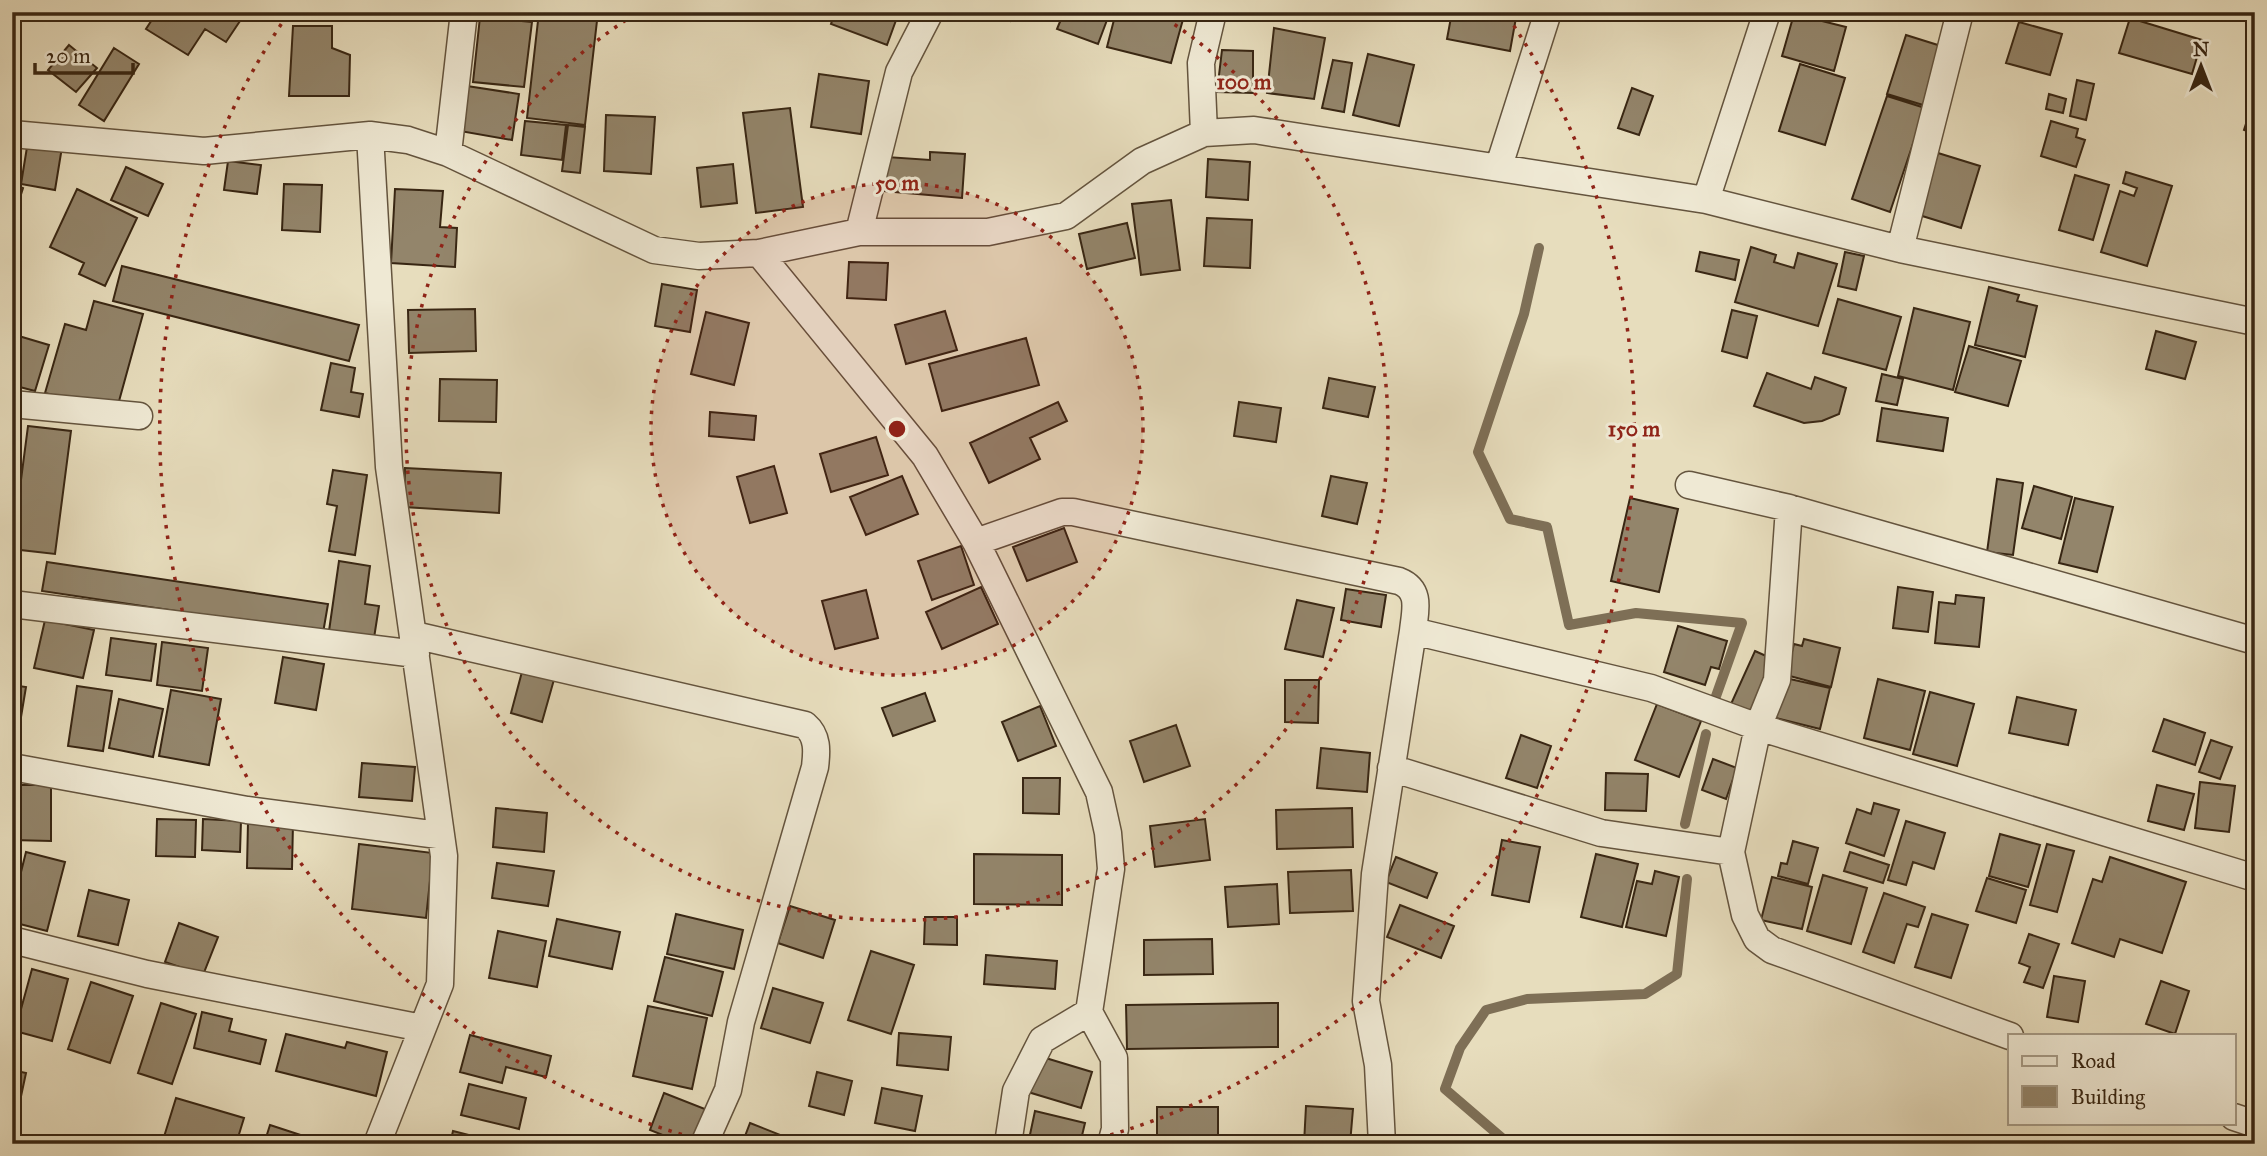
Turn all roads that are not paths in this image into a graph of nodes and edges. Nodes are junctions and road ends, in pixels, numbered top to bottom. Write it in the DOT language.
graph roads {
  1 [pos="464,12"];
  2 [pos="930,12"];
  3 [pos="1213,12"];
  4 [pos="1548,12"];
  5 [pos="1767,12"];
  6 [pos="1960,12"];
  7 [pos="1204,133"];
  8 [pos="12,134"];
  9 [pos="370,135"];
  10 [pos="448,153"];
  11 [pos="1499,166"];
  12 [pos="1706,200"];
  13 [pos="859,232"];
  14 [pos="1900,249"];
  15 [pos="759,253"];
  16 [pos="2255,322"];
  17 [pos="12,404"];
  18 [pos="139,416"];
  19 [pos="1689,485"];
  20 [pos="1789,508"];
  21 [pos="976,542"];
  22 [pos="12,604"];
  23 [pos="1413,631"];
  24 [pos="2255,641"];
  25 [pos="415,644"];
  26 [pos="1758,727"];
  27 [pos="12,768"];
  28 [pos="1391,768"];
  29 [pos="438,835"];
  30 [pos="1731,852"];
  31 [pos="2255,878"];
  32 [pos="12,940"];
  33 [pos="1089,1012"];
  34 [pos="422,1028"];
  35 [pos="2008,1035"];
  36 [pos="2236,1118"];
  37 [pos="2255,1124"];
  38 [pos="376,1144"];
  39 [pos="704,1144"];
  40 [pos="1008,1144"];
  41 [pos="1111,1144"];
  42 [pos="1382,1144"];
  1 -- 10 [label="street"];
  2 -- 13 [label="street"];
  3 -- 7 [label="street"];
  4 -- 11 [label="street"];
  5 -- 12 [label="street"];
  6 -- 14 [label="street"];
  7 -- 11 [label="street"];
  7 -- 13 [label="street"];
  8 -- 9 [label="street"];
  9 -- 10 [label="street"];
  9 -- 25 [label="street"];
  10 -- 15 [label="street"];
  11 -- 12 [label="street"];
  12 -- 14 [label="street"];
  13 -- 15 [label="street"];
  14 -- 16 [label="street"];
  15 -- 21 [label="street"];
  17 -- 18 [label="street"];
  19 -- 20 [label="street"];
  20 -- 24 [label="street"];
  20 -- 26 [label="street"];
  21 -- 23 [label="street"];
  21 -- 33 [label="street"];
  22 -- 25 [label="street"];
  23 -- 26 [label="street"];
  23 -- 28 [label="street"];
  25 -- 29 [label="street"];
  25 -- 39 [label="street"];
  26 -- 30 [label="street"];
  26 -- 31 [label="street"];
  27 -- 29 [label="street"];
  28 -- 30 [label="street"];
  28 -- 42 [label="street"];
  29 -- 34 [label="street"];
  30 -- 35 [label="street"];
  32 -- 34 [label="street"];
  33 -- 40 [label="street"];
  33 -- 41 [label="street"];
  34 -- 38 [label="street"];
  36 -- 37 [label="street"];
}
